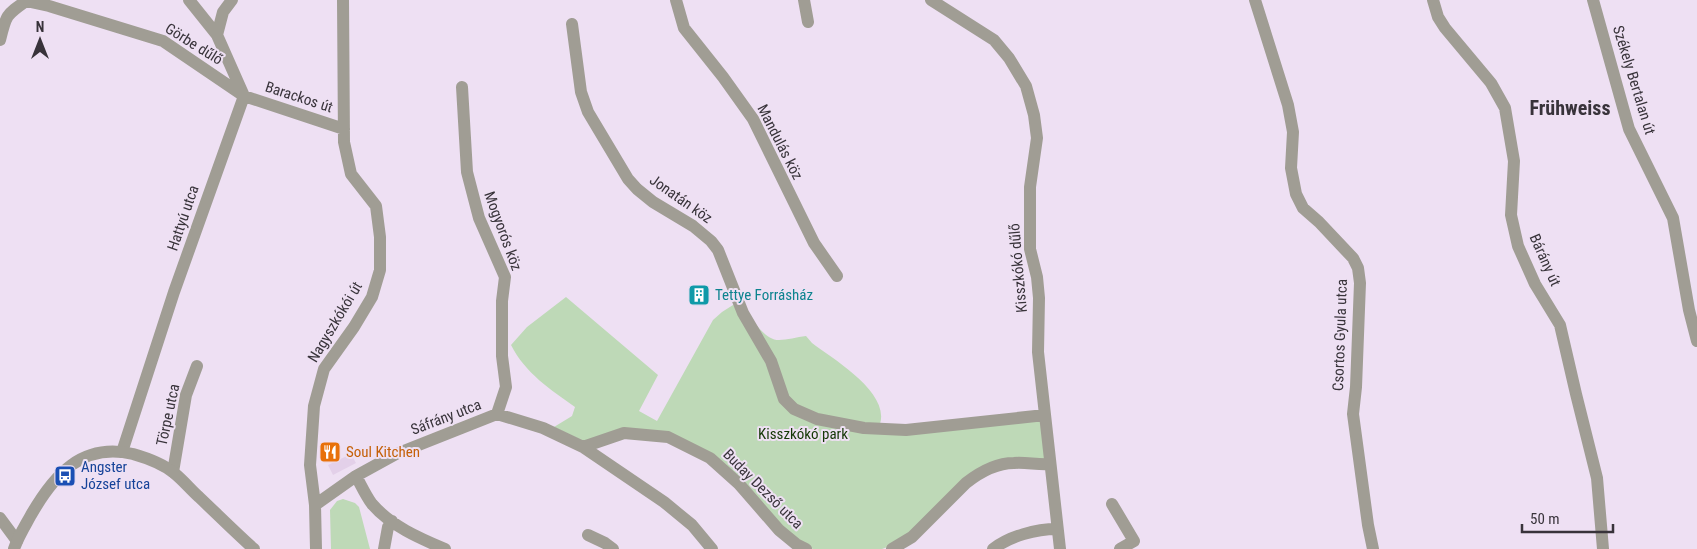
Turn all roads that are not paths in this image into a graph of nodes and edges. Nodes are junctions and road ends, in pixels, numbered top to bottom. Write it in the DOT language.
graph roads {
  1 [pos="189,0"];
  2 [pos="232,0"];
  3 [pos="343,0"];
  4 [pos="676,0"];
  5 [pos="804,0"];
  6 [pos="931,0"];
  7 [pos="1256,0"];
  8 [pos="1433,0"];
  9 [pos="1593,0"];
  10 [pos="808,22"];
  11 [pos="572,24"];
  12 [pos="216,34"];
  13 [pos="0,40"];
  14 [pos="462,87"];
  15 [pos="244,96"];
  16 [pos="344,128"];
  17 [pos="837,276"];
  18 [pos="1697,341"];
  19 [pos="197,366"];
  20 [pos="497,414"];
  21 [pos="1045,415"];
  22 [pos="584,447"];
  23 [pos="122,452"];
  24 [pos="1050,464"];
  25 [pos="173,472"];
  26 [pos="356,476"];
  27 [pos="1112,504"];
  28 [pos="315,505"];
  29 [pos="0,518"];
  30 [pos="392,521"];
  31 [pos="1057,529"];
  32 [pos="588,535"];
  33 [pos="18,546"];
  34 [pos="251,548"];
  35 [pos="316,549"];
  36 [pos="384,549"];
  37 [pos="445,549"];
  38 [pos="613,549"];
  39 [pos="712,549"];
  40 [pos="806,549"];
  41 [pos="892,549"];
  42 [pos="993,549"];
  43 [pos="1060,549"];
  44 [pos="1120,549"];
  45 [pos="1373,549"];
  46 [pos="1603,549"];
  1 -- 12 [label="street"];
  2 -- 12 [label="street"];
  3 -- 16 [label="street, Nagyszkókói út"];
  4 -- 17 [label="street, Mandulás köz"];
  5 -- 10 [label="street"];
  6 -- 21 [label="street, Kisszkókó dűlő"];
  7 -- 45 [label="street, Csortos Gyula utca"];
  8 -- 46 [label="street, Bárány út"];
  9 -- 18 [label="street, Székely Bertalan út"];
  11 -- 21 [label="street, Jonatán köz"];
  12 -- 15 [label="street"];
  13 -- 15 [label="street, Görbe dűlő"];
  14 -- 20 [label="street, Mogyorós köz"];
  15 -- 16 [label="street, Barackos út"];
  15 -- 23 [label="street, Hattyú utca"];
  16 -- 28 [label="street, Nagyszkókói út"];
  19 -- 25 [label="street, Törpe utca"];
  20 -- 22 [label="street, Sáfrány utca"];
  20 -- 26 [label="street, Sáfrány utca"];
  21 -- 24 [label="street, Kisszkókó dűlő"];
  22 -- 39 [label="street, Sáfrány utca"];
  22 -- 40 [label="street, Buday Dezső utca"];
  23 -- 25 [label="street"];
  23 -- 33 [label="street"];
  24 -- 31 [label="street, Kisszkókó dűlő"];
  24 -- 41 [label="street"];
  25 -- 34 [label="street"];
  26 -- 28 [label="street, Sáfrány utca"];
  26 -- 30 [label="street"];
  27 -- 44 [label="street"];
  28 -- 35 [label="street, Nagyszkókói út"];
  29 -- 33 [label="street"];
  30 -- 36 [label="street"];
  30 -- 37 [label="street"];
  31 -- 42 [label="street"];
  31 -- 43 [label="street, Kisszkókó dűlő"];
  32 -- 38 [label="street"];
}
